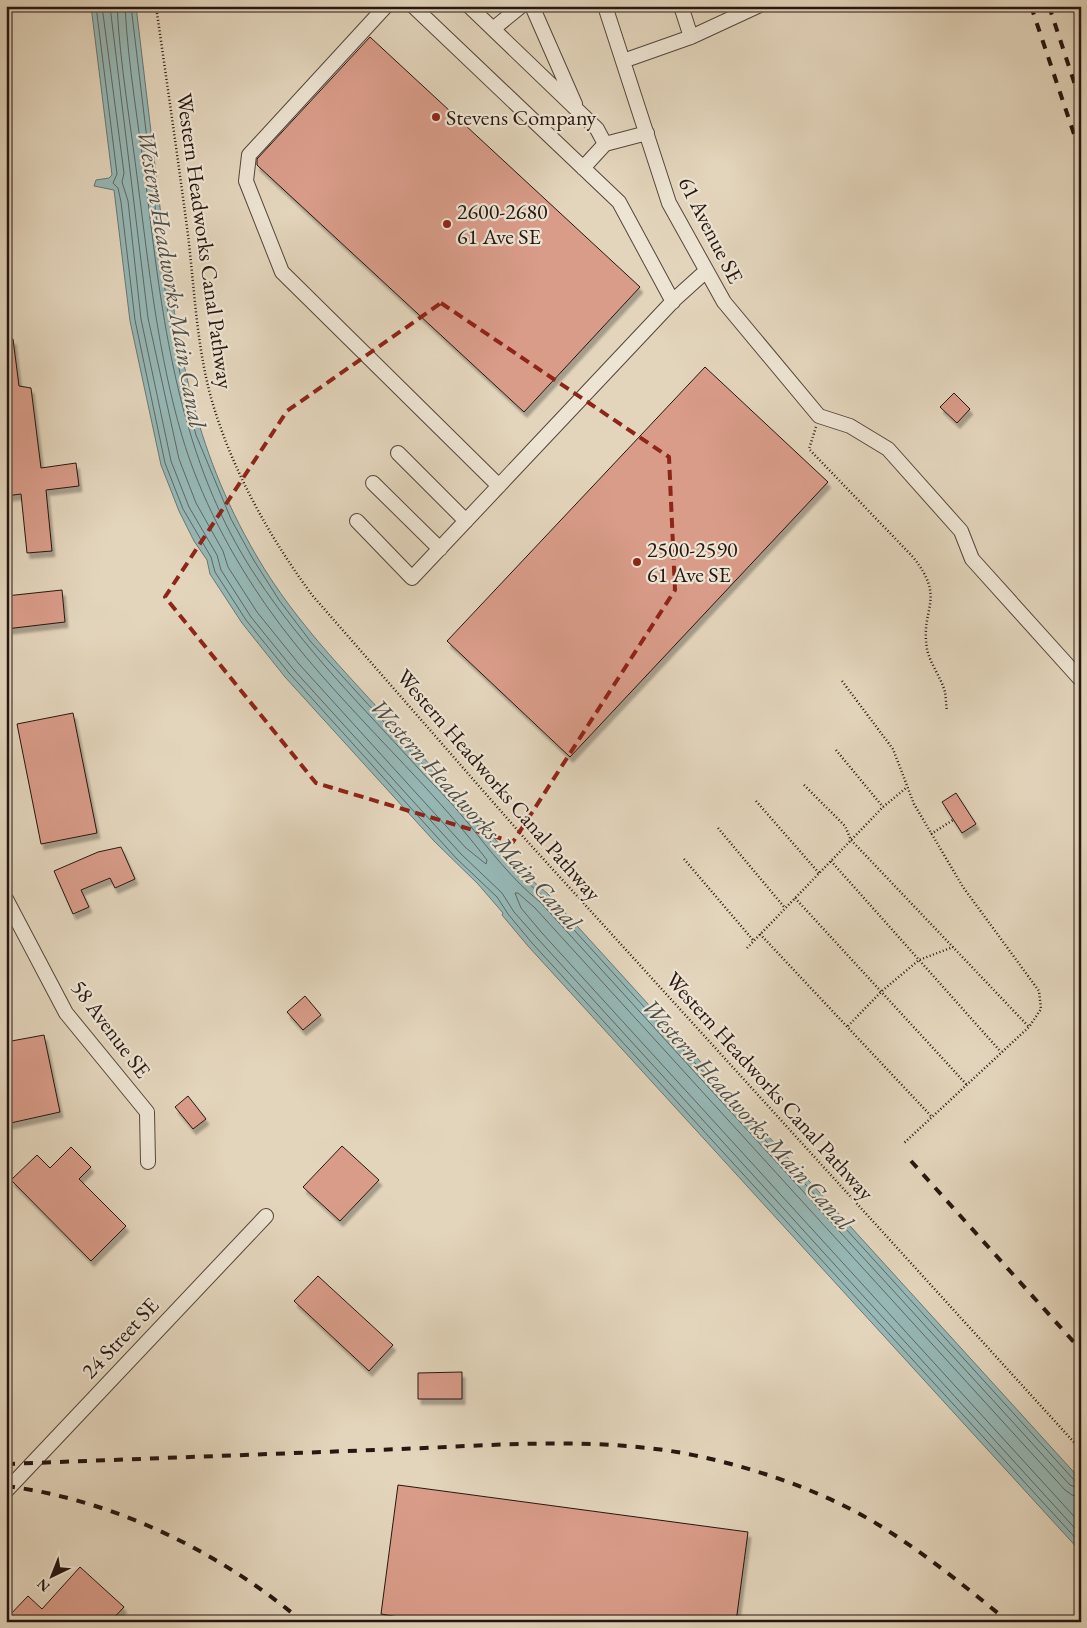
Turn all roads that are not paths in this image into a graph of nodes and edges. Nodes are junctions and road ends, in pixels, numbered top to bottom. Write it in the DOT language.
graph roads {
  1 [pos="386,6"];
  2 [pos="413,6"];
  3 [pos="469,6"];
  4 [pos="521,6"];
  5 [pos="532,6"];
  6 [pos="605,6"];
  7 [pos="681,6"];
  8 [pos="758,6"];
  9 [pos="493,29"];
  10 [pos="691,37"];
  11 [pos="623,61"];
  12 [pos="578,112"];
  13 [pos="646,134"];
  14 [pos="605,144"];
  15 [pos="583,168"];
  16 [pos="706,271"];
  17 [pos="673,302"];
  18 [pos="398,453"];
  19 [pos="373,483"];
  20 [pos="499,486"];
  21 [pos="357,521"];
  22 [pos="466,521"];
  23 [pos="440,549"];
  24 [pos="1081,680"];
  25 [pos="6,899"];
  26 [pos="148,1162"];
  27 [pos="266,1216"];
  28 [pos="6,1491"];
  1 -- 20 [label="street"];
  2 -- 15 [label="street"];
  3 -- 9 [label="street"];
  4 -- 9 [label="street"];
  5 -- 12 [label="street"];
  6 -- 11 [label="street, 61 Avenue SE"];
  7 -- 10 [label="street"];
  8 -- 10 [label="street"];
  9 -- 12 [label="street"];
  10 -- 11 [label="street"];
  11 -- 13 [label="street, 61 Avenue SE"];
  12 -- 14 [label="street"];
  13 -- 14 [label="street"];
  13 -- 16 [label="street, 61 Avenue SE"];
  14 -- 15 [label="street"];
  15 -- 17 [label="street"];
  16 -- 17 [label="street"];
  16 -- 24 [label="street, 61 Avenue SE"];
  17 -- 20 [label="street"];
  18 -- 22 [label="street"];
  19 -- 23 [label="street"];
  20 -- 22 [label="street"];
  21 -- 23 [label="street"];
  22 -- 23 [label="street"];
  25 -- 26 [label="street, 58 Avenue SE"];
  27 -- 28 [label="street, 24 Street SE"];
}
